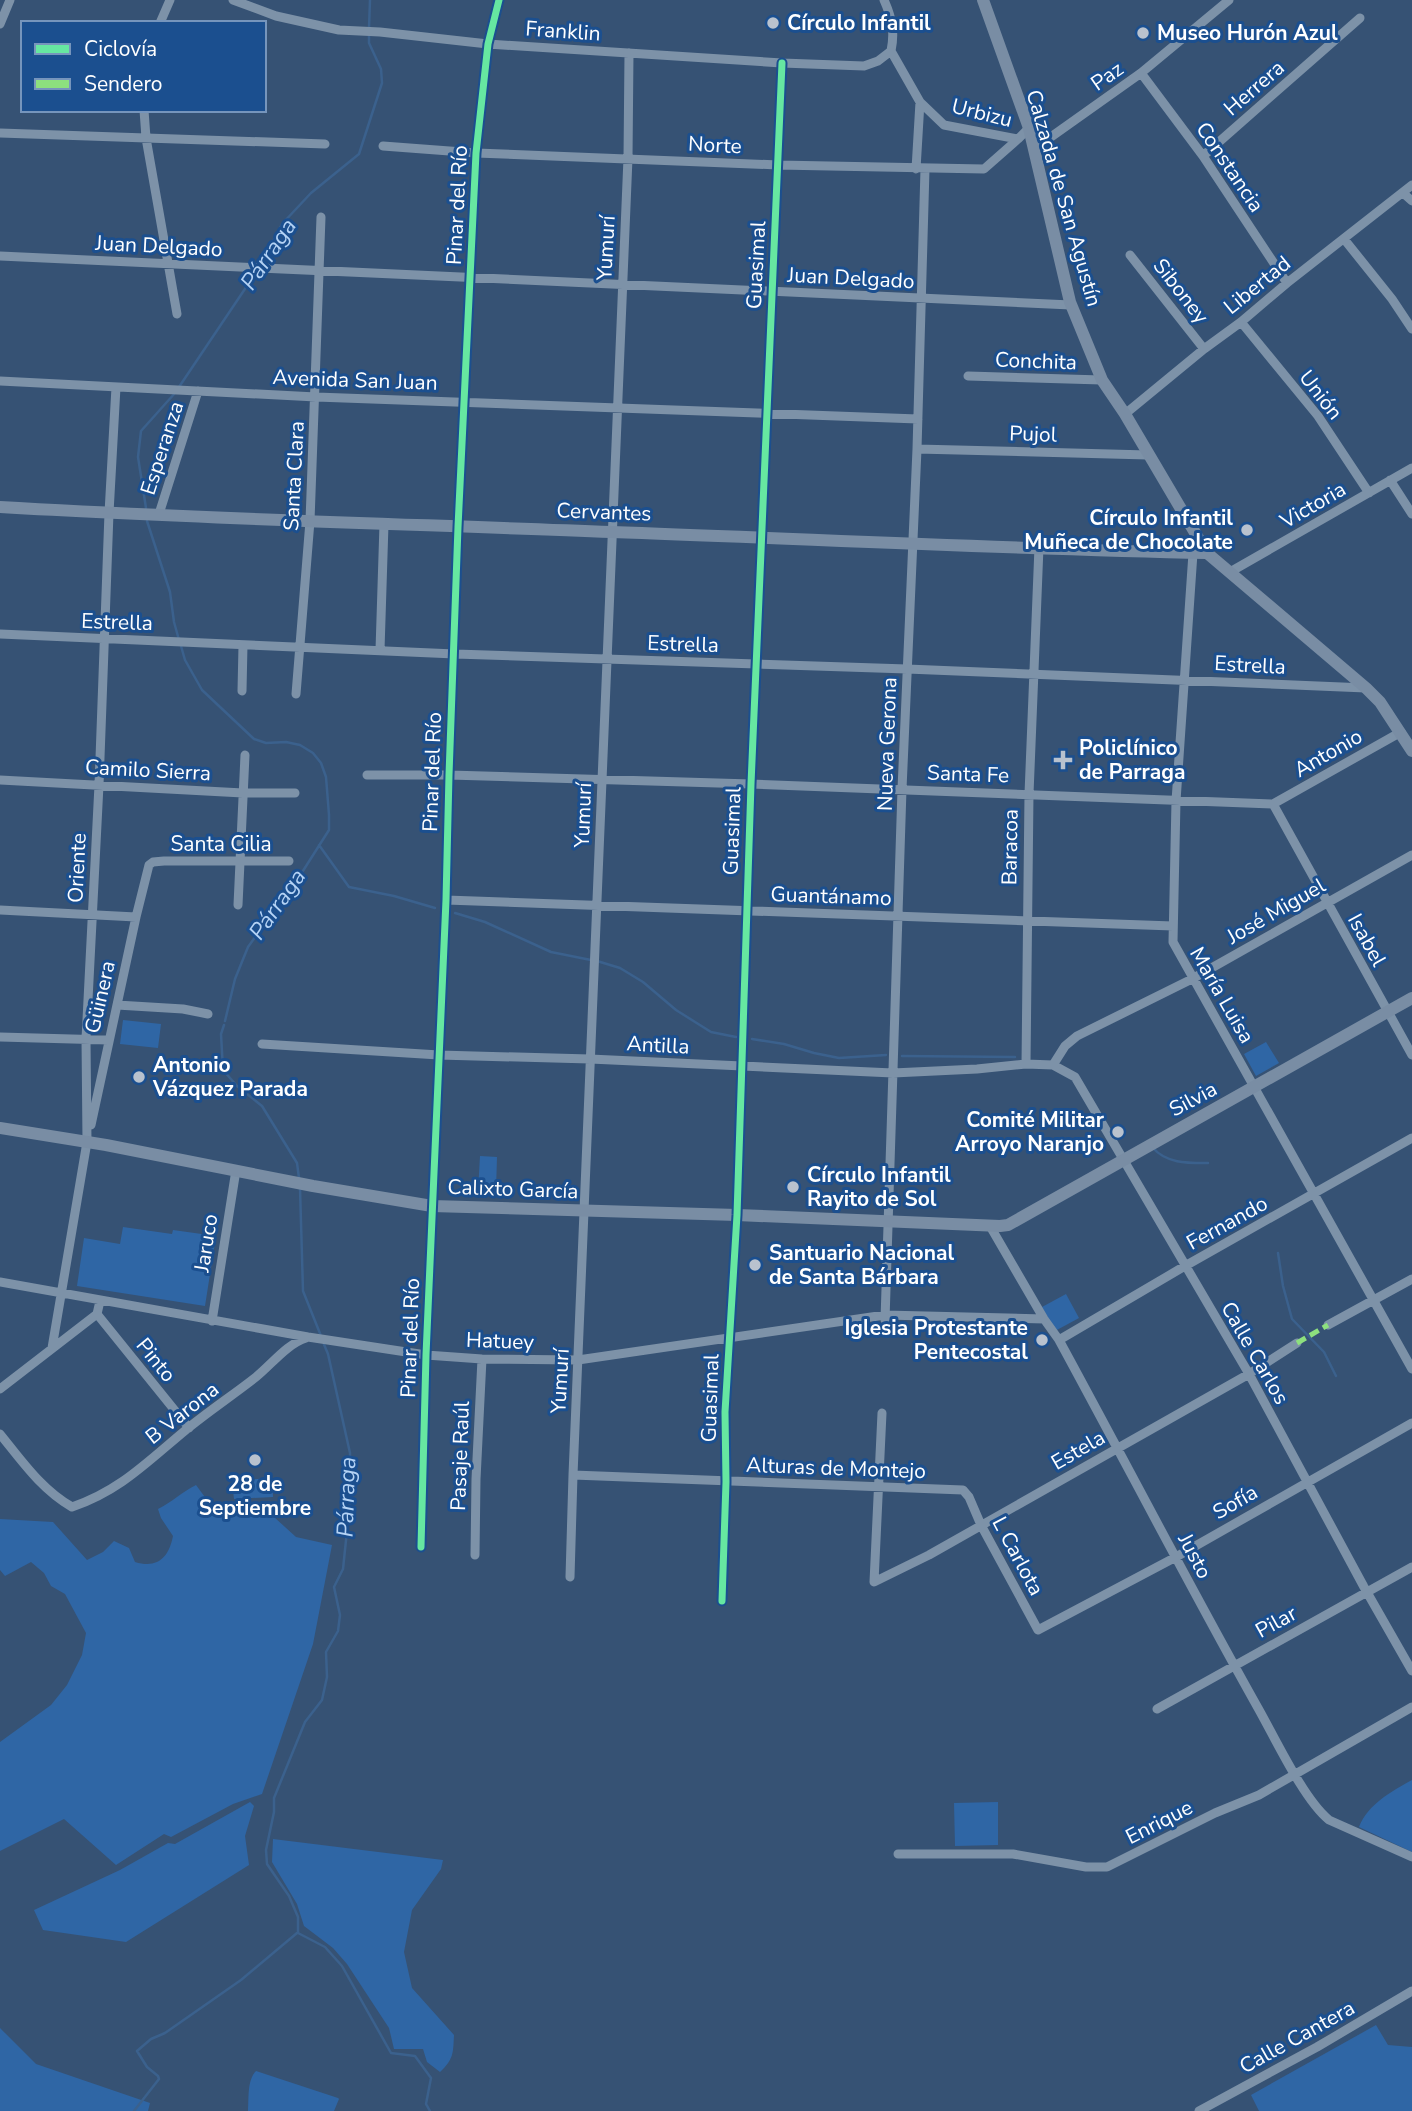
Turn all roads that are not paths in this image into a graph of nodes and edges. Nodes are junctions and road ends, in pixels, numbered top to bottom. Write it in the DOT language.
graph roads {
  1 [pos="10,0"];
  2 [pos="170,0"];
  3 [pos="233,0"];
  4 [pos="499,0"];
  5 [pos="884,0"];
  6 [pos="983,0"];
  7 [pos="1229,0"];
  8 [pos="1360,18"];
  9 [pos="161,21"];
  10 [pos="0,24"];
  11 [pos="488,44"];
  12 [pos="891,51"];
  13 [pos="629,54"];
  14 [pos="782,63"];
  15 [pos="1142,73"];
  16 [pos="920,102"];
  17 [pos="144,112"];
  18 [pos="1029,128"];
  19 [pos="0,133"];
  20 [pos="146,138"];
  21 [pos="1018,139"];
  22 [pos="325,144"];
  23 [pos="383,146"];
  24 [pos="1034,149"];
  25 [pos="476,153"];
  26 [pos="1203,156"];
  27 [pos="628,158"];
  28 [pos="778,165"];
  29 [pos="921,169"];
  30 [pos="1412,185"];
  31 [pos="1403,193"];
  32 [pos="1412,201"];
  33 [pos="321,217"];
  34 [pos="1344,239"];
  35 [pos="1130,255"];
  36 [pos="0,256"];
  37 [pos="169,264"];
  38 [pos="319,271"];
  39 [pos="470,278"];
  40 [pos="1287,282"];
  41 [pos="622,285"];
  42 [pos="772,292"];
  43 [pos="922,298"];
  44 [pos="1071,305"];
  45 [pos="177,314"];
  46 [pos="1241,322"];
  47 [pos="1412,329"];
  48 [pos="1204,349"];
  49 [pos="968,376"];
  50 [pos="1102,380"];
  51 [pos="0,381"];
  52 [pos="116,387"];
  53 [pos="193,391"];
  54 [pos="316,397"];
  55 [pos="464,402"];
  56 [pos="616,407"];
  57 [pos="766,414"];
  58 [pos="1125,414"];
  59 [pos="918,419"];
  60 [pos="917,449"];
  61 [pos="1148,455"];
  62 [pos="1412,468"];
  63 [pos="1390,480"];
  64 [pos="1369,492"];
  65 [pos="0,507"];
  66 [pos="109,513"];
  67 [pos="150,514"];
  68 [pos="1412,514"];
  69 [pos="310,520"];
  70 [pos="384,524"];
  71 [pos="458,527"];
  72 [pos="613,532"];
  73 [pos="761,538"];
  74 [pos="912,545"];
  75 [pos="1039,547"];
  76 [pos="1193,553"];
  77 [pos="1207,553"];
  78 [pos="1230,572"];
  79 [pos="0,634"];
  80 [pos="105,639"];
  81 [pos="243,645"];
  82 [pos="302,647"];
  83 [pos="380,650"];
  84 [pos="454,654"];
  85 [pos="607,659"];
  86 [pos="756,663"];
  87 [pos="907,669"];
  88 [pos="1033,674"];
  89 [pos="1185,680"];
  90 [pos="1366,688"];
  91 [pos="242,691"];
  92 [pos="296,694"];
  93 [pos="1401,732"];
  94 [pos="1412,751"];
  95 [pos="246,755"];
  96 [pos="367,775"];
  97 [pos="449,775"];
  98 [pos="0,780"];
  99 [pos="602,780"];
  100 [pos="751,784"];
  101 [pos="99,785"];
  102 [pos="902,789"];
  103 [pos="243,793"];
  104 [pos="295,793"];
  105 [pos="1029,794"];
  106 [pos="1176,801"];
  107 [pos="1273,804"];
  108 [pos="1412,855"];
  109 [pos="289,861"];
  110 [pos="153,862"];
  111 [pos="240,862"];
  112 [pos="446,900"];
  113 [pos="1326,903"];
  114 [pos="238,905"];
  115 [pos="597,905"];
  116 [pos="0,910"];
  117 [pos="747,911"];
  118 [pos="93,914"];
  119 [pos="898,916"];
  120 [pos="136,917"];
  121 [pos="1026,920"];
  122 [pos="1173,926"];
  123 [pos="1192,979"];
  124 [pos="1412,998"];
  125 [pos="117,1005"];
  126 [pos="1387,1012"];
  127 [pos="208,1014"];
  128 [pos="0,1037"];
  129 [pos="86,1039"];
  130 [pos="108,1040"];
  131 [pos="262,1044"];
  132 [pos="439,1055"];
  133 [pos="1412,1055"];
  134 [pos="590,1059"];
  135 [pos="1026,1064"];
  136 [pos="1053,1065"];
  137 [pos="742,1066"];
  138 [pos="893,1073"];
  139 [pos="1255,1087"];
  140 [pos="0,1128"];
  141 [pos="1412,1138"];
  142 [pos="87,1142"];
  143 [pos="1122,1159"];
  144 [pos="236,1170"];
  145 [pos="1315,1194"];
  146 [pos="432,1206"];
  147 [pos="585,1210"];
  148 [pos="737,1214"];
  149 [pos="888,1220"];
  150 [pos="990,1226"];
  151 [pos="1185,1266"];
  152 [pos="1412,1279"];
  153 [pos="0,1282"];
  154 [pos="61,1293"];
  155 [pos="1373,1300"];
  156 [pos="100,1301"];
  157 [pos="96,1314"];
  158 [pos="885,1318"];
  159 [pos="1044,1319"];
  160 [pos="212,1321"];
  161 [pos="1328,1325"];
  162 [pos="308,1337"];
  163 [pos="730,1339"];
  164 [pos="1059,1340"];
  165 [pos="1297,1343"];
  166 [pos="52,1348"];
  167 [pos="426,1355"];
  168 [pos="482,1359"];
  169 [pos="578,1360"];
  170 [pos="1412,1369"];
  171 [pos="1249,1374"];
  172 [pos="0,1389"];
  173 [pos="881,1413"];
  174 [pos="1412,1423"];
  175 [pos="189,1428"];
  176 [pos="0,1434"];
  177 [pos="1118,1447"];
  178 [pos="573,1475"];
  179 [pos="726,1482"];
  180 [pos="1307,1482"];
  181 [pos="879,1487"];
  182 [pos="969,1497"];
  183 [pos="981,1525"];
  184 [pos="421,1546"];
  185 [pos="475,1555"];
  186 [pos="1176,1557"];
  187 [pos="1412,1567"];
  188 [pos="570,1577"];
  189 [pos="1366,1592"];
  190 [pos="722,1601"];
  191 [pos="1038,1630"];
  192 [pos="1234,1665"];
  193 [pos="1412,1671"];
  194 [pos="1412,1707"];
  195 [pos="1157,1709"];
  196 [pos="1295,1774"];
  197 [pos="898,1854"];
  198 [pos="1412,1857"];
  199 [pos="1412,1991"];
  200 [pos="1199,2111"];
  1 -- 10 [label="street"];
  2 -- 9 [label="street"];
  3 -- 11 [label="street, Franklin"];
  4 -- 11 [label="street, Pinar del Río"];
  5 -- 12 [label="street"];
  6 -- 18 [label="main road, Calzada de San Agustín"];
  7 -- 15 [label="street, Paz"];
  8 -- 26 [label="street, Herrera"];
  11 -- 13 [label="street, Franklin"];
  11 -- 25 [label="street, Pinar del Río"];
  12 -- 14 [label="street, Franklin"];
  12 -- 16 [label="street, Urbizu"];
  13 -- 14 [label="street, Franklin"];
  13 -- 27 [label="street, Yumurí"];
  14 -- 28 [label="street, Guasimal"];
  15 -- 24 [label="street, Paz"];
  15 -- 26 [label="street, Constancia"];
  16 -- 21 [label="street, Urbizu"];
  16 -- 29 [label="street, Nueva Gerona"];
  17 -- 20 [label="street"];
  18 -- 21 [label="street, Norte"];
  18 -- 24 [label="main road, Calzada de San Agustín"];
  19 -- 20 [label="street"];
  20 -- 22 [label="street"];
  20 -- 37 [label="street"];
  21 -- 29 [label="street, Norte"];
  23 -- 25 [label="street, Norte"];
  24 -- 44 [label="main road, Calzada de San Agustín"];
  25 -- 27 [label="street, Norte"];
  25 -- 39 [label="street, Pinar del Río"];
  26 -- 40 [label="street, Constancia"];
  27 -- 28 [label="street, Norte"];
  27 -- 41 [label="street, Yumurí"];
  28 -- 29 [label="street, Norte"];
  28 -- 42 [label="street, Guasimal"];
  29 -- 43 [label="street, Nueva Gerona"];
  30 -- 31 [label="street, Libertad"];
  31 -- 32 [label="street"];
  31 -- 34 [label="street, Libertad"];
  33 -- 38 [label="street, Santa Clara"];
  34 -- 40 [label="street, Libertad"];
  34 -- 47 [label="street"];
  35 -- 48 [label="street, Siboney"];
  36 -- 37 [label="street, Juan Delgado"];
  37 -- 38 [label="street, Juan Delgado"];
  37 -- 45 [label="street"];
  38 -- 39 [label="street, Juan Delgado"];
  38 -- 54 [label="street, Santa Clara"];
  39 -- 41 [label="street, Juan Delgado"];
  39 -- 55 [label="street, Pinar del Río"];
  40 -- 46 [label="street, Libertad"];
  41 -- 42 [label="street, Juan Delgado"];
  41 -- 56 [label="street, Yumurí"];
  42 -- 43 [label="street, Juan Delgado"];
  42 -- 57 [label="street, Guasimal"];
  43 -- 44 [label="street, Juan Delgado"];
  43 -- 59 [label="street, Nueva Gerona"];
  44 -- 50 [label="main road, Calzada de San Agustín"];
  46 -- 48 [label="street, Libertad"];
  46 -- 64 [label="street, Unión"];
  48 -- 58 [label="street, Libertad"];
  49 -- 50 [label="street, Conchita"];
  50 -- 58 [label="main road, Calzada de San Agustín"];
  51 -- 52 [label="street, Avenida San Juan"];
  52 -- 53 [label="street, Avenida San Juan"];
  52 -- 66 [label="street, Oriente"];
  53 -- 54 [label="street, Avenida San Juan"];
  53 -- 67 [label="street, Esperanza"];
  54 -- 55 [label="street, Avenida San Juan"];
  54 -- 69 [label="street, Santa Clara"];
  55 -- 56 [label="street, Avenida San Juan"];
  55 -- 71 [label="street, Pinar del Río"];
  56 -- 57 [label="street, Avenida San Juan"];
  56 -- 72 [label="street, Yumurí"];
  57 -- 59 [label="street, Avenida San Juan"];
  57 -- 73 [label="street, Guasimal"];
  58 -- 61 [label="main road, Calzada de San Agustín"];
  59 -- 60 [label="street, Nueva Gerona"];
  60 -- 61 [label="street, Pujol"];
  60 -- 74 [label="street, Nueva Gerona"];
  61 -- 77 [label="main road, Calzada de San Agustín"];
  62 -- 63 [label="street, Victoria"];
  63 -- 64 [label="street, Victoria"];
  63 -- 68 [label="street"];
  64 -- 78 [label="street, Victoria"];
  65 -- 66 [label="main road, Cervantes"];
  66 -- 67 [label="main road, Cervantes"];
  66 -- 80 [label="street, Oriente"];
  67 -- 69 [label="main road, Cervantes"];
  69 -- 70 [label="main road, Cervantes"];
  69 -- 82 [label="street, Santa Clara"];
  70 -- 71 [label="main road, Cervantes"];
  70 -- 83 [label="street"];
  71 -- 72 [label="main road, Cervantes"];
  71 -- 84 [label="street, Pinar del Río"];
  72 -- 73 [label="main road, Cervantes"];
  72 -- 85 [label="street, Yumurí"];
  73 -- 74 [label="main road, Cervantes"];
  73 -- 86 [label="street, Guasimal"];
  74 -- 75 [label="main road, Cervantes"];
  74 -- 87 [label="street, Nueva Gerona"];
  75 -- 76 [label="main road, Cervantes"];
  75 -- 88 [label="street, Baracoa"];
  76 -- 77 [label="main road, Cervantes"];
  76 -- 89 [label="street, María Luisa"];
  77 -- 78 [label="main road, Calzada de San Agustín"];
  78 -- 90 [label="main road, Calzada de San Agustín"];
  79 -- 80 [label="street, Estrella"];
  80 -- 81 [label="street, Estrella"];
  80 -- 101 [label="street, Oriente"];
  81 -- 82 [label="street, Estrella"];
  81 -- 91 [label="street"];
  82 -- 83 [label="street, Estrella"];
  82 -- 92 [label="street, Santa Clara"];
  83 -- 84 [label="street, Estrella"];
  84 -- 85 [label="street, Estrella"];
  84 -- 97 [label="street, Pinar del Río"];
  85 -- 86 [label="street, Estrella"];
  85 -- 99 [label="street, Yumurí"];
  86 -- 87 [label="street, Estrella"];
  86 -- 100 [label="street, Guasimal"];
  87 -- 88 [label="street, Estrella"];
  87 -- 102 [label="street, Nueva Gerona"];
  88 -- 89 [label="street, Estrella"];
  88 -- 105 [label="street, Baracoa"];
  89 -- 90 [label="street, Estrella"];
  89 -- 106 [label="street, María Luisa"];
  90 -- 93 [label="main road, Calzada de San Agustín"];
  93 -- 94 [label="main road, Calzada de San Agustín"];
  93 -- 107 [label="street, Antonio"];
  95 -- 103 [label="street"];
  96 -- 97 [label="street, Santa Fe"];
  97 -- 99 [label="street, Santa Fe"];
  97 -- 112 [label="street, Pinar del Río"];
  98 -- 101 [label="street, Camilo Sierra"];
  99 -- 100 [label="street, Santa Fe"];
  99 -- 115 [label="street, Yumurí"];
  100 -- 102 [label="street, Santa Fe"];
  100 -- 117 [label="street, Guasimal"];
  101 -- 103 [label="street, Camilo Sierra"];
  101 -- 118 [label="street, Oriente"];
  102 -- 105 [label="street, Santa Fe"];
  102 -- 119 [label="street, Nueva Gerona"];
  103 -- 104 [label="street, Camilo Sierra"];
  103 -- 111 [label="street"];
  105 -- 106 [label="street, Santa Fe"];
  105 -- 121 [label="street, Baracoa"];
  106 -- 107 [label="street, Santa Fe"];
  106 -- 122 [label="street, María Luisa"];
  107 -- 113 [label="street, Isabel"];
  108 -- 113 [label="street, José Miguel"];
  109 -- 111 [label="street, Santa Cilia"];
  110 -- 111 [label="street, Santa Cilia"];
  110 -- 120 [label="street, Güinera"];
  111 -- 114 [label="street"];
  112 -- 115 [label="street, Guantánamo"];
  112 -- 132 [label="street, Pinar del Río"];
  113 -- 123 [label="street, José Miguel"];
  113 -- 126 [label="street, Isabel"];
  115 -- 117 [label="street, Guantánamo"];
  115 -- 134 [label="street, Yumurí"];
  116 -- 118 [label="street"];
  117 -- 119 [label="street, Guantánamo"];
  117 -- 137 [label="street, Guasimal"];
  118 -- 120 [label="street"];
  118 -- 129 [label="street, Oriente"];
  119 -- 121 [label="street, Guantánamo"];
  119 -- 138 [label="street, Nueva Gerona"];
  120 -- 125 [label="street, Güinera"];
  121 -- 122 [label="street, Guantánamo"];
  121 -- 135 [label="street, Baracoa"];
  122 -- 123 [label="street, María Luisa"];
  123 -- 136 [label="street, José Miguel"];
  123 -- 139 [label="street, María Luisa"];
  124 -- 126 [label="main road, Silvia"];
  125 -- 127 [label="street"];
  125 -- 130 [label="street, Güinera"];
  126 -- 133 [label="street, Isabel"];
  126 -- 139 [label="main road, Silvia"];
  128 -- 129 [label="street"];
  129 -- 130 [label="street"];
  129 -- 142 [label="street, Oriente"];
  130 -- 142 [label="street, Güinera"];
  131 -- 132 [label="street, Antilla"];
  132 -- 134 [label="street, Antilla"];
  132 -- 146 [label="street, Pinar del Río"];
  134 -- 137 [label="street, Antilla"];
  134 -- 147 [label="street, Yumurí"];
  135 -- 136 [label="street, Antilla"];
  135 -- 138 [label="street, Antilla"];
  136 -- 143 [label="street, Calle Carlos"];
  137 -- 138 [label="street, Antilla"];
  137 -- 148 [label="street, Guasimal"];
  138 -- 149 [label="street, Nueva Gerona"];
  139 -- 143 [label="main road, Silvia"];
  139 -- 145 [label="street, María Luisa"];
  140 -- 142 [label="main road, Calixto García"];
  141 -- 145 [label="street, Fernando"];
  142 -- 144 [label="main road, Calixto García"];
  142 -- 154 [label="street, Oriente"];
  143 -- 150 [label="main road, Silvia"];
  143 -- 151 [label="street, Calle Carlos"];
  144 -- 146 [label="main road, Calixto García"];
  144 -- 160 [label="street, Jaruco"];
  145 -- 151 [label="street, Fernando"];
  145 -- 155 [label="street, María Luisa"];
  146 -- 147 [label="main road, Calixto García"];
  146 -- 167 [label="street, Pinar del Río"];
  147 -- 148 [label="main road, Calixto García"];
  147 -- 169 [label="street, Yumurí"];
  148 -- 149 [label="main road, Calixto García"];
  148 -- 163 [label="street, Guasimal"];
  149 -- 150 [label="main road, Calixto García"];
  149 -- 158 [label="street, Nueva Gerona"];
  150 -- 159 [label="street, Justo"];
  151 -- 164 [label="street, Fernando"];
  151 -- 171 [label="street, Calle Carlos"];
  152 -- 155 [label="street"];
  153 -- 154 [label="street, Hatuey"];
  154 -- 156 [label="street, Hatuey"];
  154 -- 166 [label="street, Oriente"];
  155 -- 161 [label="street"];
  155 -- 170 [label="street, María Luisa"];
  156 -- 157 [label="street"];
  156 -- 160 [label="street, Hatuey"];
  157 -- 166 [label="street"];
  157 -- 175 [label="street, Pinto"];
  158 -- 159 [label="street, Hatuey"];
  158 -- 163 [label="street, Hatuey"];
  159 -- 164 [label="street, Justo"];
  160 -- 162 [label="street, Hatuey"];
  162 -- 167 [label="street, Hatuey"];
  162 -- 175 [label="street, B Varona"];
  163 -- 169 [label="street, Hatuey"];
  163 -- 179 [label="street, Guasimal"];
  164 -- 177 [label="street, Justo"];
  165 -- 171 [label="street, Estela"];
  166 -- 172 [label="street"];
  167 -- 168 [label="street, Hatuey"];
  167 -- 184 [label="street, Pinar del Río"];
  168 -- 169 [label="street, Hatuey"];
  168 -- 185 [label="street, Pasaje Raúl"];
  169 -- 178 [label="street, Yumurí"];
  171 -- 177 [label="street, Estela"];
  171 -- 180 [label="street, Calle Carlos"];
  173 -- 181 [label="street"];
  174 -- 180 [label="street, Sofía"];
  175 -- 176 [label="street, B Varona"];
  177 -- 183 [label="street, Estela"];
  177 -- 186 [label="street, Justo"];
  178 -- 179 [label="street, Alturas de Montejo"];
  178 -- 188 [label="street, Yumurí"];
  179 -- 181 [label="street, Alturas de Montejo"];
  179 -- 190 [label="street, Guasimal"];
  180 -- 186 [label="street, Sofía"];
  180 -- 189 [label="street, Calle Carlos"];
  181 -- 182 [label="street, Alturas de Montejo"];
  181 -- 183 [label="street, Estela"];
  182 -- 183 [label="street, L Carlota"];
  183 -- 191 [label="street, L Carlota"];
  186 -- 191 [label="street, Sofía"];
  186 -- 192 [label="street, Justo"];
  187 -- 189 [label="street, Pilar"];
  189 -- 192 [label="street, Pilar"];
  189 -- 193 [label="street, Calle Carlos"];
  192 -- 195 [label="street, Pilar"];
  192 -- 196 [label="street, Justo"];
  194 -- 196 [label="street, Enrique"];
  196 -- 197 [label="street, Enrique"];
  196 -- 198 [label="street, Justo"];
  199 -- 200 [label="street, Calle Cantera"];
}
